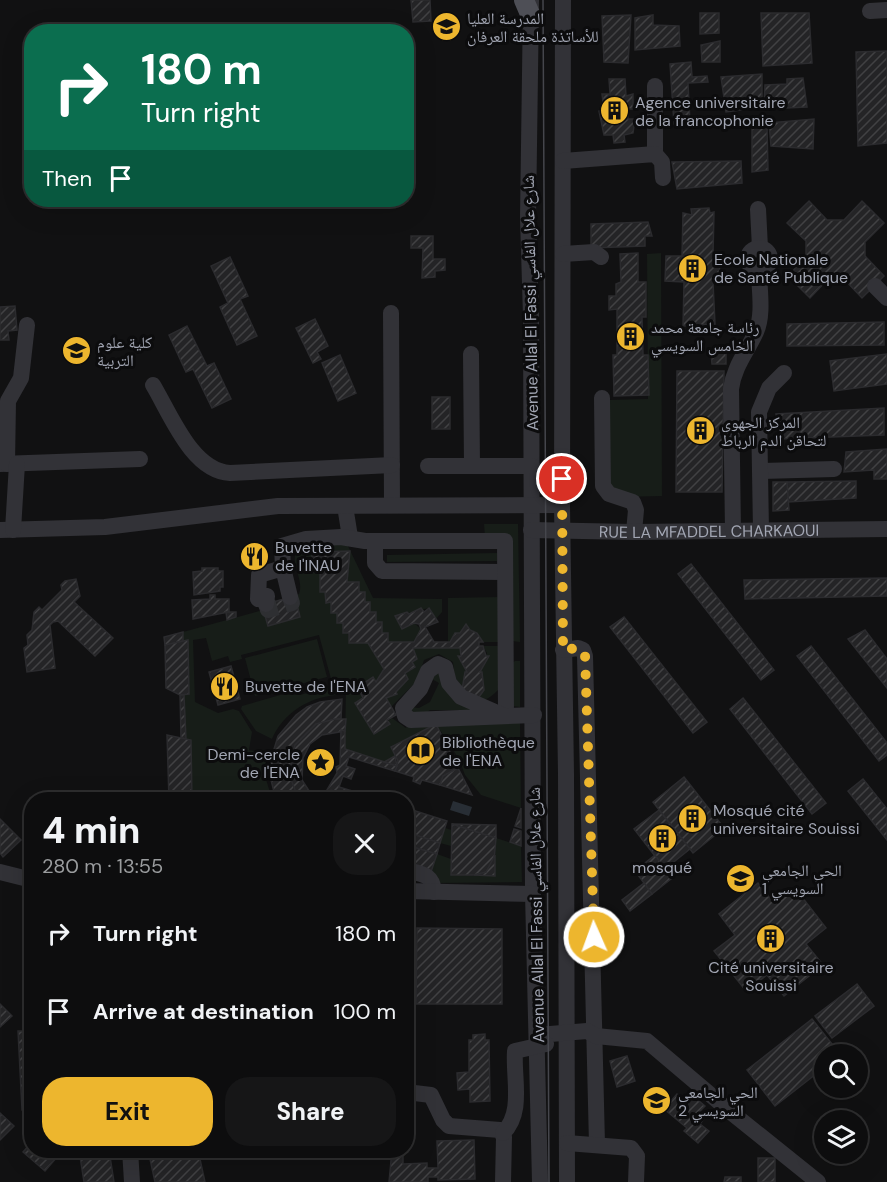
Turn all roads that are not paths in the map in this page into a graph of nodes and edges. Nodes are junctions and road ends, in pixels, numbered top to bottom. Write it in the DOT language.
graph roads {
  1 [pos="563,0"];
  2 [pos="528,5"];
  3 [pos="655,86"];
  4 [pos="655,154"];
  5 [pos="563,161"];
  6 [pos="663,178"];
  7 [pos="758,209"];
  8 [pos="563,254"];
  9 [pos="601,257"];
  10 [pos="875,286"];
  11 [pos="887,298"];
  12 [pos="391,313"];
  13 [pos="27,325"];
  14 [pos="471,354"];
  15 [pos="784,373"];
  16 [pos="153,385"];
  17 [pos="602,398"];
  18 [pos="140,459"];
  19 [pos="8,464"];
  20 [pos="392,465"];
  21 [pos="428,466"];
  22 [pos="472,466"];
  23 [pos="532,466"];
  24 [pos="834,469"];
  25 [pos="760,471"];
  26 [pos="532,504"];
  27 [pos="392,505"];
  28 [pos="562,505"];
  29 [pos="345,506"];
  30 [pos="887,529"];
  31 [pos="6,530"];
  32 [pos="531,530"];
  33 [pos="562,531"];
  34 [pos="733,531"];
  35 [pos="761,531"];
  36 [pos="634,532"];
  37 [pos="350,537"];
  38 [pos="375,541"];
  39 [pos="283,568"];
  40 [pos="505,572"];
  41 [pos="290,597"];
  42 [pos="266,604"];
  43 [pos="505,650"];
  44 [pos="563,650"];
  45 [pos="533,652"];
  46 [pos="504,715"];
  47 [pos="534,715"];
  48 [pos="0,872"];
  49 [pos="414,872"];
  50 [pos="24,878"];
  51 [pos="414,891"];
  52 [pos="434,892"];
  53 [pos="533,894"];
  54 [pos="596,1036"];
  55 [pos="565,1038"];
  56 [pos="538,1040"];
  57 [pos="414,1093"];
  58 [pos="503,1133"];
  59 [pos="567,1143"];
  60 [pos="597,1144"];
  61 [pos="130,1158"];
  62 [pos="132,1182"];
  63 [pos="502,1182"];
  64 [pos="540,1182"];
  65 [pos="567,1182"];
  66 [pos="636,1182"];
  67 [pos="818,1182"];
  1 -- 5 [label="street, Avenue Allal El Fassi شارع علال الفاسي"];
  2 -- 23 [label="street, Avenue Allal El Fassi شارع علال الفاسي"];
  3 -- 4 [label="street"];
  4 -- 5 [label="street"];
  4 -- 6 [label="street"];
  5 -- 8 [label="street, Avenue Allal El Fassi شارع علال الفاسي"];
  7 -- 34 [label="street"];
  8 -- 9 [label="street"];
  8 -- 28 [label="street, Avenue Allal El Fassi شارع علال الفاسي"];
  10 -- 11 [label="street"];
  12 -- 20 [label="street"];
  13 -- 19 [label="street"];
  14 -- 22 [label="street"];
  15 -- 25 [label="street"];
  16 -- 20 [label="street"];
  17 -- 36 [label="street"];
  18 -- 19 [label="street"];
  19 -- 31 [label="street"];
  20 -- 27 [label="street"];
  21 -- 22 [label="street"];
  22 -- 23 [label="street"];
  23 -- 26 [label="street, Avenue Allal El Fassi شارع علال الفاسي"];
  24 -- 25 [label="street"];
  25 -- 35 [label="street"];
  26 -- 27 [label="street"];
  26 -- 28 [label="street"];
  26 -- 32 [label="street, Avenue Allal El Fassi شارع علال الفاسي"];
  27 -- 29 [label="street"];
  28 -- 33 [label="street, Avenue Allal El Fassi شارع علال الفاسي"];
  29 -- 31 [label="street"];
  29 -- 37 [label="street"];
  30 -- 35 [label="street, RUE LA MFADDEL CHARKAOUI"];
  32 -- 33 [label="street, RUE LA MFADDEL CHARKAOUI"];
  32 -- 45 [label="street, Avenue Allal El Fassi شارع علال الفاسي"];
  33 -- 36 [label="street, RUE LA MFADDEL CHARKAOUI"];
  33 -- 44 [label="street, Avenue Allal El Fassi شارع علال الفاسي"];
  34 -- 35 [label="street, RUE LA MFADDEL CHARKAOUI"];
  34 -- 36 [label="street, RUE LA MFADDEL CHARKAOUI"];
  37 -- 38 [label="street"];
  37 -- 39 [label="street"];
  38 -- 40 [label="street"];
  38 -- 40 [label="street"];
  39 -- 41 [label="street"];
  39 -- 42 [label="street"];
  40 -- 43 [label="street"];
  43 -- 45 [label="street"];
  43 -- 46 [label="street"];
  44 -- 54 [label="street"];
  44 -- 55 [label="street, Avenue Allal El Fassi شارع علال الفاسي"];
  45 -- 47 [label="street, Avenue Allal El Fassi شارع علال الفاسي"];
  46 -- 46 [label="street"];
  46 -- 47 [label="street"];
  47 -- 53 [label="street, Avenue Allal El Fassi شارع علال الفاسي"];
  48 -- 50 [label="street"];
  49 -- 52 [label="street"];
  51 -- 52 [label="street"];
  52 -- 53 [label="street"];
  53 -- 56 [label="street, Avenue Allal El Fassi شارع علال الفاسي"];
  54 -- 55 [label="street"];
  54 -- 60 [label="street"];
  54 -- 67 [label="street"];
  55 -- 56 [label="street"];
  55 -- 59 [label="street, Avenue Allal El Fassi شارع علال الفاسي"];
  56 -- 58 [label="street"];
  56 -- 64 [label="street, Avenue Allal El Fassi شارع علال الفاسي"];
  57 -- 58 [label="street"];
  58 -- 63 [label="street"];
  59 -- 60 [label="street"];
  59 -- 65 [label="street, Avenue Allal El Fassi شارع علال الفاسي"];
  60 -- 66 [label="street"];
  61 -- 62 [label="street"];
}
